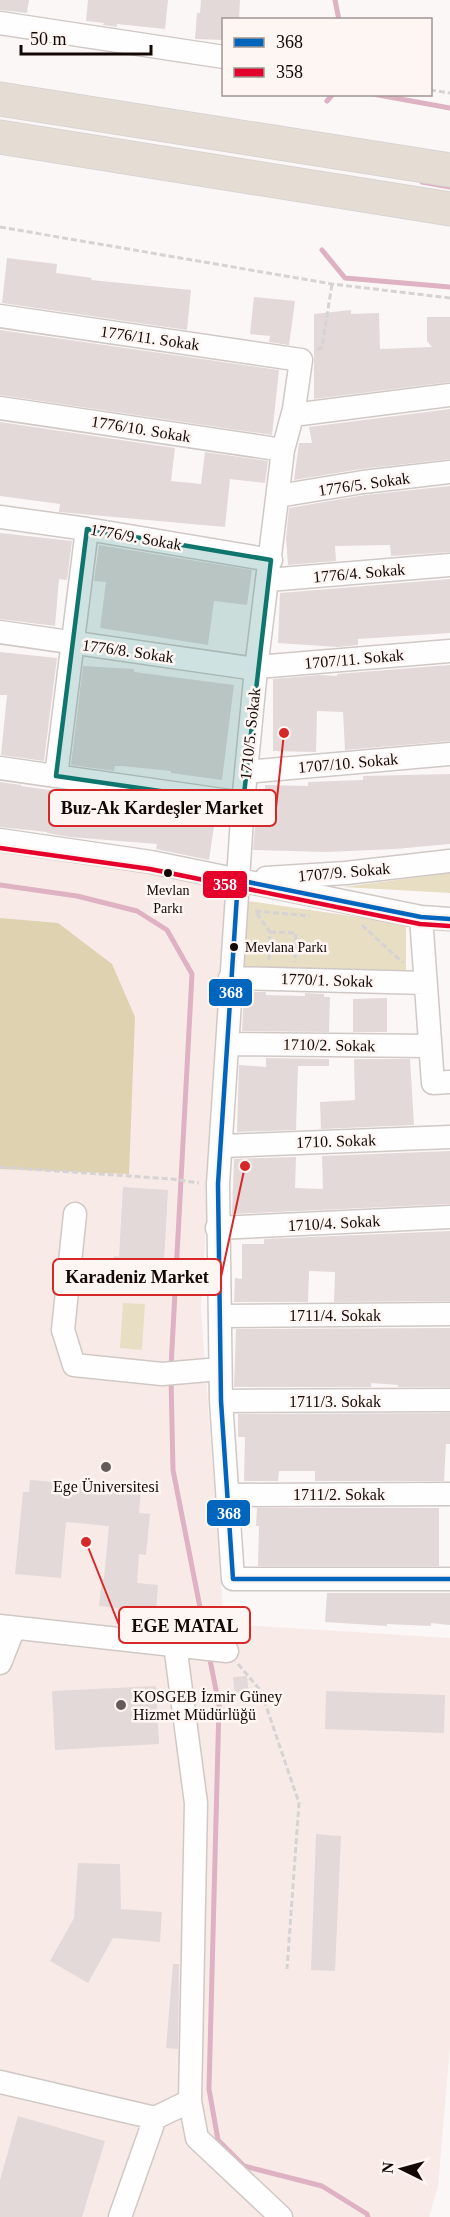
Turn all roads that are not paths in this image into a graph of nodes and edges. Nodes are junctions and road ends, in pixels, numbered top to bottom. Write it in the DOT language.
graph roads {
  1 [pos="0,23"];
  2 [pos="222,57"];
  3 [pos="0,99"];
  4 [pos="0,137"];
  5 [pos="450,170"];
  6 [pos="450,209"];
  7 [pos="0,316"];
  8 [pos="301,360"];
  9 [pos="450,395"];
  10 [pos="0,408"];
  11 [pos="293,415"];
  12 [pos="283,450"];
  13 [pos="450,472"];
  14 [pos="278,496"];
  15 [pos="0,517"];
  16 [pos="87,529"];
  17 [pos="450,565"];
  18 [pos="269,570"];
  19 [pos="0,632"];
  20 [pos="73,643"];
  21 [pos="450,651"];
  22 [pos="257,668"];
  23 [pos="450,754"];
  24 [pos="0,768"];
  25 [pos="246,772"];
  26 [pos="56,776"];
  27 [pos="243,803"];
  28 [pos="0,840"];
  29 [pos="450,861"];
  30 [pos="238,880"];
  31 [pos="421,917"];
  32 [pos="450,919"];
  33 [pos="239,977"];
  34 [pos="425,983"];
  35 [pos="228,1044"];
  36 [pos="430,1046"];
  37 [pos="441,1082"];
  38 [pos="450,1137"];
  39 [pos="222,1146"];
  40 [pos="75,1214"];
  41 [pos="450,1217"];
  42 [pos="217,1228"];
  43 [pos="450,1314"];
  44 [pos="220,1316"];
  45 [pos="220,1369"];
  46 [pos="450,1400"];
  47 [pos="221,1401"];
  48 [pos="450,1494"];
  49 [pos="228,1495"];
  50 [pos="450,1579"];
  51 [pos="7,1627"];
  52 [pos="181,1646"];
  53 [pos="227,1651"];
  54 [pos="0,1663"];
  55 [pos="0,2082"];
  56 [pos="190,2101"];
  57 [pos="155,2118"];
  58 [pos="120,2217"];
  59 [pos="281,2217"];
  1 -- 2 [label="street"];
  3 -- 5 [label="highway"];
  4 -- 6 [label="highway"];
  7 -- 8 [label="street, 1776/11. Sokak"];
  8 -- 11 [label="street, 1710/5. Sokak"];
  9 -- 11 [label="street"];
  10 -- 12 [label="street, 1776/10. Sokak"];
  11 -- 12 [label="street, 1710/5. Sokak"];
  12 -- 14 [label="street, 1710/5. Sokak"];
  13 -- 14 [label="street, 1776/5. Sokak"];
  14 -- 18 [label="street, 1710/5. Sokak"];
  15 -- 16 [label="street, 1776/9. Sokak"];
  16 -- 18 [label="street, 1776/9. Sokak"];
  16 -- 20 [label="street"];
  17 -- 18 [label="street, 1776/4. Sokak"];
  18 -- 22 [label="street, 1710/5. Sokak"];
  19 -- 20 [label="street, 1776/8. Sokak"];
  20 -- 22 [label="street, 1776/8. Sokak"];
  20 -- 26 [label="street"];
  21 -- 22 [label="street, 1707/11. Sokak"];
  22 -- 25 [label="street, 1710/5. Sokak"];
  23 -- 25 [label="street, 1707/10. Sokak"];
  24 -- 26 [label="street"];
  25 -- 27 [label="street, 1710/5. Sokak"];
  26 -- 27 [label="street"];
  27 -- 30 [label="street, 1710/5. Sokak"];
  28 -- 30 [label="street"];
  29 -- 30 [label="street, 1707/9. Sokak"];
  30 -- 31 [label="street"];
  30 -- 33 [label="street, 1710/5. Sokak"];
  31 -- 32 [label="street"];
  31 -- 34 [label="street"];
  33 -- 34 [label="street, 1770/1. Sokak"];
  33 -- 35 [label="street, 1710/5. Sokak"];
  34 -- 36 [label="street"];
  35 -- 36 [label="street, 1710/2. Sokak"];
  35 -- 39 [label="street, 1710/5. Sokak"];
  36 -- 37 [label="street"];
  38 -- 39 [label="street, 1710. Sokak"];
  39 -- 42 [label="street, 1710/5. Sokak"];
  40 -- 45 [label="street"];
  41 -- 42 [label="street, 1710/4. Sokak"];
  42 -- 44 [label="street, 1710/5. Sokak"];
  43 -- 44 [label="street, 1711/4. Sokak"];
  44 -- 45 [label="street, 1710/5. Sokak"];
  45 -- 47 [label="street, 1710/5. Sokak"];
  46 -- 47 [label="street, 1711/3. Sokak"];
  47 -- 49 [label="street, 1710/5. Sokak"];
  48 -- 49 [label="street, 1711/2. Sokak"];
  49 -- 50 [label="street, 1710/5. Sokak"];
  51 -- 52 [label="street"];
  51 -- 54 [label="street"];
  52 -- 53 [label="street"];
  52 -- 56 [label="street"];
  55 -- 57 [label="street"];
  56 -- 57 [label="street"];
  56 -- 59 [label="street"];
  57 -- 58 [label="street"];
}
